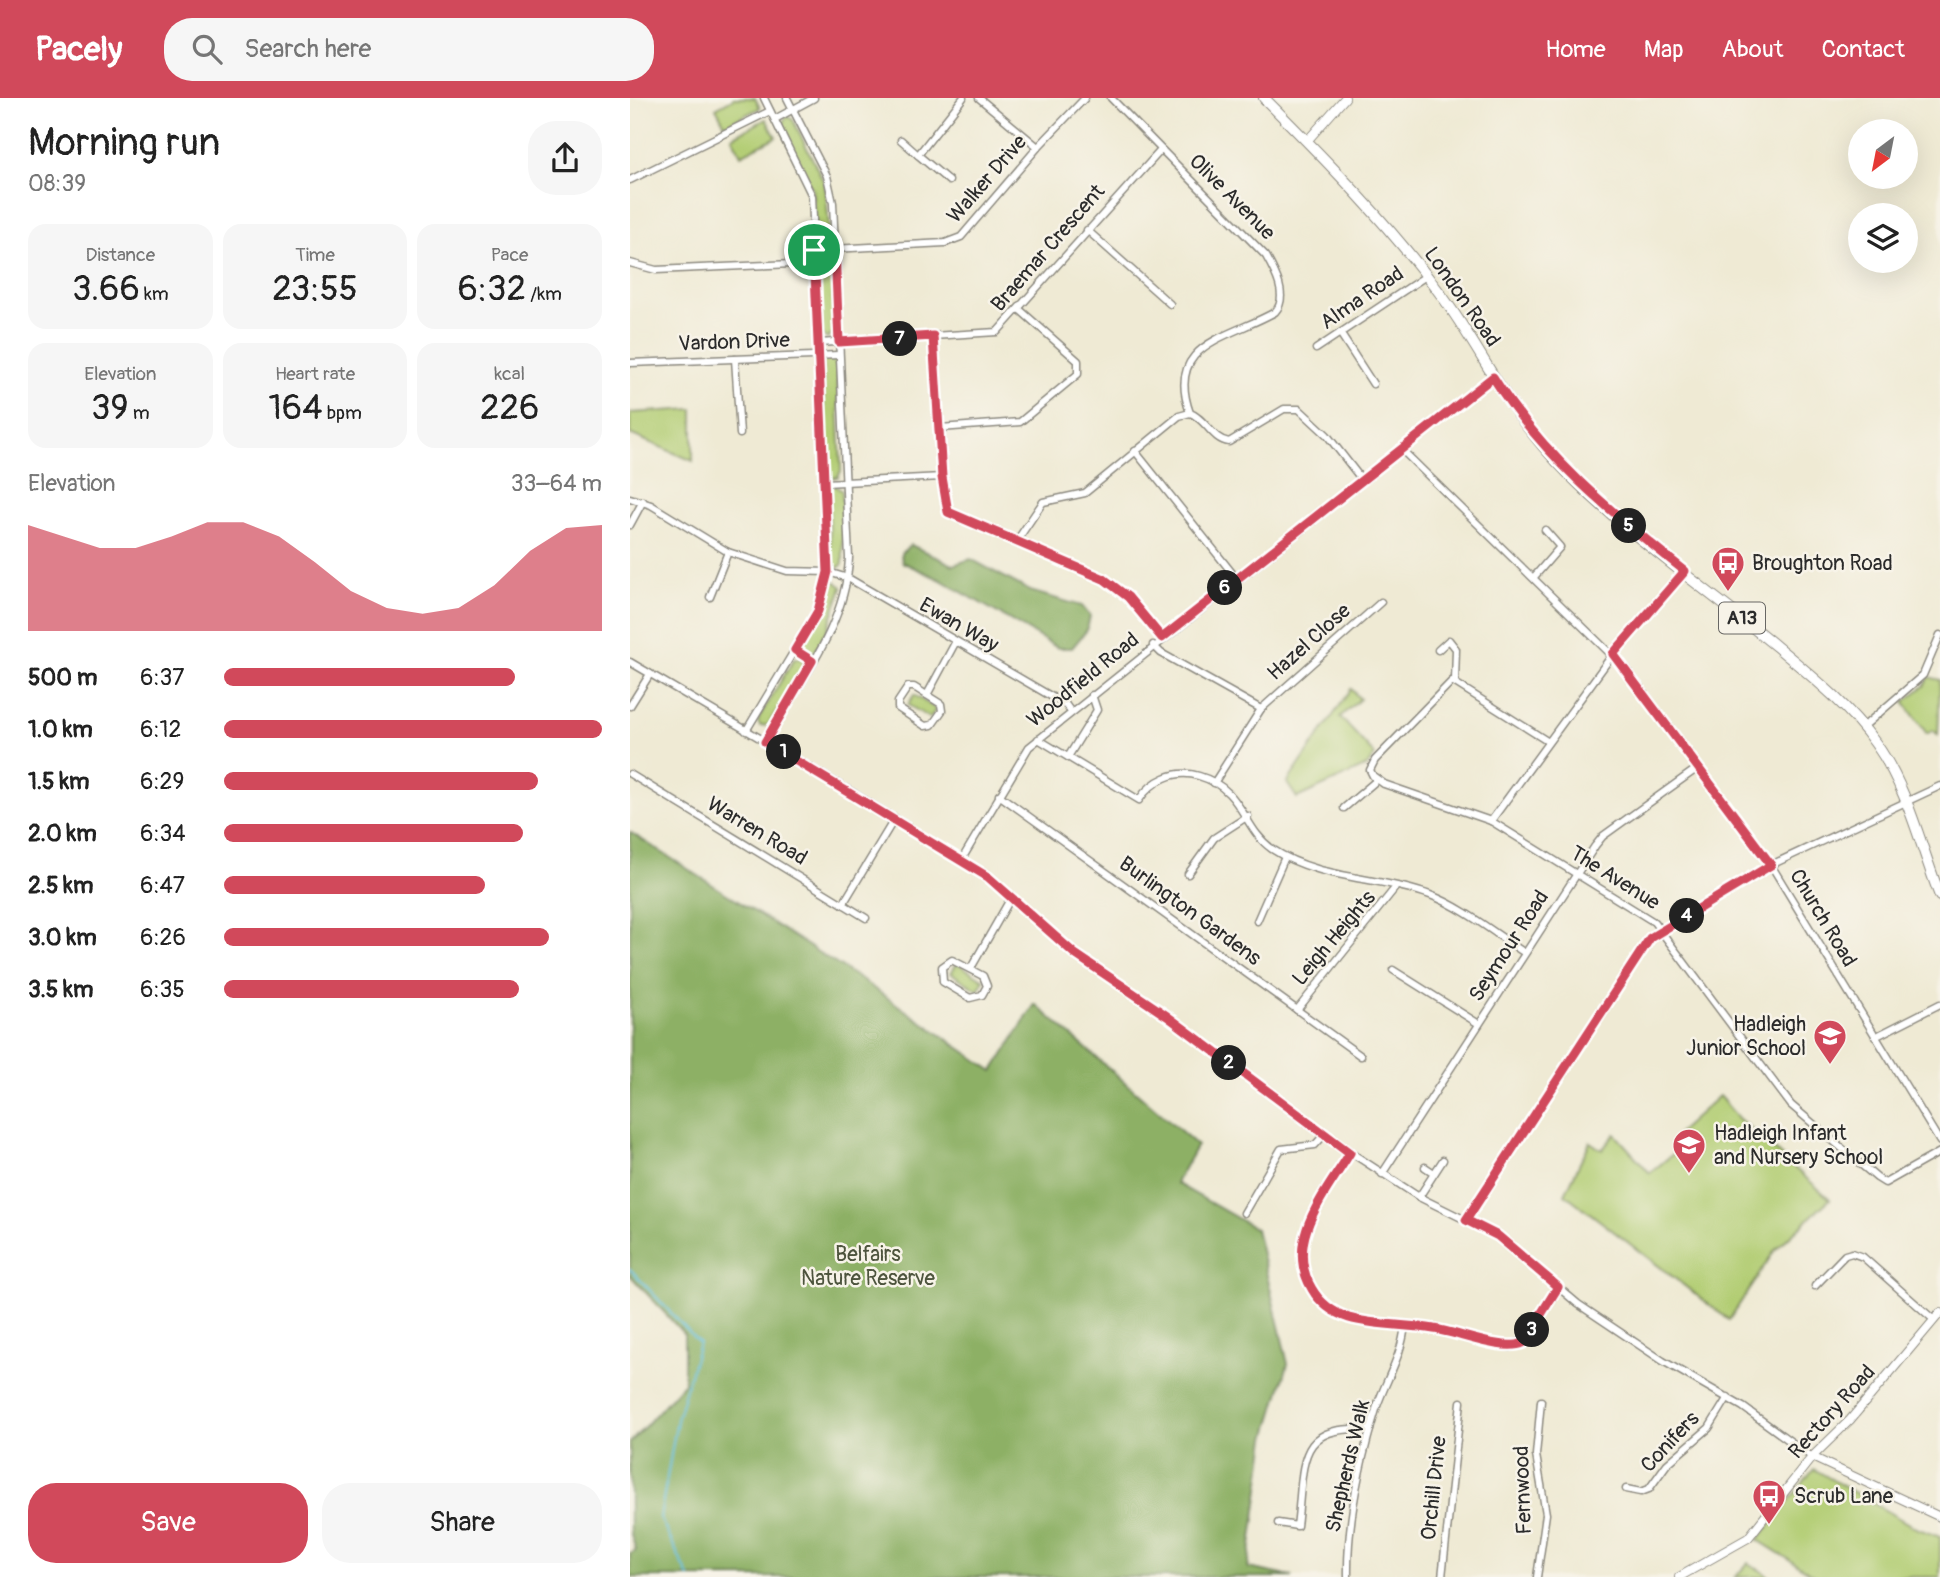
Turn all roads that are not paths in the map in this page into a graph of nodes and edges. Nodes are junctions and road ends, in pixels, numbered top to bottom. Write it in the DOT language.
graph roads {
  1 [pos="788,98"];
  2 [pos="814,98"];
  3 [pos="963,98"];
  4 [pos="979,98"];
  5 [pos="1085,98"];
  6 [pos="1111,98"];
  7 [pos="1264,98"];
  8 [pos="1345,98"];
  9 [pos="766,99"];
  10 [pos="793,109"];
  11 [pos="770,111"];
  12 [pos="775,119"];
  13 [pos="901,140"];
  14 [pos="1307,141"];
  15 [pos="1038,147"];
  16 [pos="1161,150"];
  17 [pos="918,155"];
  18 [pos="630,180"];
  19 [pos="949,181"];
  20 [pos="1087,230"];
  21 [pos="835,249"];
  22 [pos="814,250"];
  23 [pos="836,262"];
  24 [pos="630,263"];
  25 [pos="815,264"];
  26 [pos="1426,276"];
  27 [pos="1170,303"];
  28 [pos="1019,309"];
  29 [pos="1340,333"];
  30 [pos="933,336"];
  31 [pos="839,342"];
  32 [pos="819,343"];
  33 [pos="1316,349"];
  34 [pos="819,355"];
  35 [pos="839,355"];
  36 [pos="735,359"];
  37 [pos="630,363"];
  38 [pos="1493,377"];
  39 [pos="1373,384"];
  40 [pos="1189,413"];
  41 [pos="940,428"];
  42 [pos="740,435"];
  43 [pos="1401,449"];
  44 [pos="1135,451"];
  45 [pos="942,477"];
  46 [pos="1362,480"];
  47 [pos="845,482"];
  48 [pos="825,483"];
  49 [pos="630,498"];
  50 [pos="643,501"];
  51 [pos="630,525"];
  52 [pos="1545,530"];
  53 [pos="1016,542"];
  54 [pos="728,552"];
  55 [pos="1685,571"];
  56 [pos="828,572"];
  57 [pos="1534,577"];
  58 [pos="848,578"];
  59 [pos="1237,579"];
  60 [pos="710,597"];
  61 [pos="1381,602"];
  62 [pos="1940,635"];
  63 [pos="1162,638"];
  64 [pos="955,643"];
  65 [pos="1153,645"];
  66 [pos="795,650"];
  67 [pos="1438,650"];
  68 [pos="1613,654"];
  69 [pos="812,661"];
  70 [pos="630,662"];
  71 [pos="650,674"];
  72 [pos="1455,681"];
  73 [pos="927,695"];
  74 [pos="1092,695"];
  75 [pos="630,706"];
  76 [pos="1261,709"];
  77 [pos="1071,712"];
  78 [pos="1863,727"];
  79 [pos="746,731"];
  80 [pos="1038,739"];
  81 [pos="1547,741"];
  82 [pos="765,742"];
  83 [pos="1068,757"];
  84 [pos="1699,767"];
  85 [pos="630,774"];
  86 [pos="1377,780"];
  87 [pos="1214,783"];
  88 [pos="1940,786"];
  89 [pos="999,795"];
  90 [pos="1907,803"];
  91 [pos="1344,808"];
  92 [pos="1248,816"];
  93 [pos="895,818"];
  94 [pos="1491,821"];
  95 [pos="1285,857"];
  96 [pos="962,859"];
  97 [pos="1771,865"];
  98 [pos="1188,874"];
  99 [pos="1576,874"];
  100 [pos="1938,883"];
  101 [pos="1395,888"];
  102 [pos="1012,896"];
  103 [pos="1940,896"];
  104 [pos="844,904"];
  105 [pos="866,918"];
  106 [pos="1257,921"];
  107 [pos="1662,930"];
  108 [pos="1525,953"];
  109 [pos="971,968"];
  110 [pos="1393,970"];
  111 [pos="1940,1004"];
  112 [pos="1297,1010"];
  113 [pos="1479,1024"];
  114 [pos="1875,1037"];
  115 [pos="1361,1056"];
  116 [pos="1324,1135"];
  117 [pos="1940,1142"];
  118 [pos="1940,1152"];
  119 [pos="1350,1153"];
  120 [pos="1443,1160"];
  121 [pos="1424,1167"];
  122 [pos="1381,1174"];
  123 [pos="1434,1174"];
  124 [pos="1419,1197"];
  125 [pos="1244,1213"];
  126 [pos="1466,1220"];
  127 [pos="1815,1286"];
  128 [pos="1558,1287"];
  129 [pos="1937,1316"];
  130 [pos="1405,1325"];
  131 [pos="1728,1397"];
  132 [pos="1541,1401"];
  133 [pos="1461,1402"];
  134 [pos="1370,1430"];
  135 [pos="1812,1457"];
  136 [pos="1626,1489"];
  137 [pos="1940,1517"];
  138 [pos="1278,1523"];
  139 [pos="1348,1577"];
  140 [pos="1442,1577"];
  141 [pos="1537,1577"];
  142 [pos="1679,1577"];
  1 -- 10 [label="street"];
  2 -- 10 [label="street"];
  3 -- 17 [label="street"];
  4 -- 15 [label="street"];
  5 -- 15 [label="street, Walker Drive"];
  6 -- 16 [label="street, Olive Avenue"];
  7 -- 14 [label="main road, London Road / A13"];
  8 -- 14 [label="street"];
  9 -- 11 [label="street"];
  10 -- 12 [label="street"];
  10 -- 21 [label="street"];
  11 -- 12 [label="street"];
  11 -- 18 [label="street"];
  12 -- 22 [label="street"];
  13 -- 17 [label="street"];
  14 -- 26 [label="main road, London Road / A13"];
  15 -- 21 [label="street, Walker Drive"];
  16 -- 20 [label="street, Braemar Crescent"];
  16 -- 40 [label="street, Olive Avenue"];
  17 -- 19 [label="street"];
  20 -- 27 [label="street"];
  20 -- 28 [label="street, Braemar Crescent"];
  21 -- 22 [label="street, Walker Drive"];
  21 -- 23 [label="street"];
  22 -- 25 [label="street"];
  23 -- 25 [label="street"];
  23 -- 31 [label="street"];
  24 -- 25 [label="street"];
  25 -- 32 [label="street"];
  26 -- 29 [label="street, Alma Road"];
  26 -- 38 [label="main road, London Road / A13"];
  28 -- 30 [label="street, Braemar Crescent"];
  28 -- 41 [label="street"];
  29 -- 33 [label="street, Alma Road"];
  29 -- 39 [label="street"];
  30 -- 31 [label="street, Braemar Crescent"];
  30 -- 41 [label="street"];
  31 -- 32 [label="street, Braemar Crescent"];
  31 -- 35 [label="street"];
  32 -- 34 [label="street"];
  34 -- 35 [label="street, Vardon Drive"];
  34 -- 36 [label="street, Vardon Drive"];
  34 -- 48 [label="street"];
  35 -- 47 [label="street"];
  36 -- 37 [label="street, Vardon Drive"];
  36 -- 42 [label="street"];
  38 -- 43 [label="street, Woodfield Road"];
  38 -- 55 [label="main road, London Road / A13"];
  40 -- 44 [label="street"];
  40 -- 46 [label="street"];
  41 -- 45 [label="street"];
  43 -- 46 [label="street, Woodfield Road"];
  43 -- 57 [label="street, Church Road"];
  44 -- 53 [label="street"];
  44 -- 59 [label="street"];
  45 -- 47 [label="street"];
  45 -- 53 [label="street"];
  46 -- 59 [label="street, Woodfield Road"];
  47 -- 48 [label="street"];
  47 -- 58 [label="street"];
  48 -- 56 [label="street"];
  49 -- 50 [label="street, Ewan Way"];
  50 -- 51 [label="street"];
  50 -- 54 [label="street, Ewan Way"];
  52 -- 57 [label="street"];
  53 -- 63 [label="street"];
  54 -- 56 [label="street, Ewan Way"];
  54 -- 60 [label="street"];
  55 -- 68 [label="street"];
  55 -- 78 [label="main road, London Road / A13"];
  56 -- 58 [label="street, Ewan Way"];
  56 -- 66 [label="street"];
  57 -- 68 [label="street, Church Road"];
  58 -- 64 [label="street, Ewan Way"];
  58 -- 69 [label="street"];
  59 -- 63 [label="street, Woodfield Road"];
  61 -- 76 [label="street, Hazel Close"];
  62 -- 78 [label="street"];
  63 -- 65 [label="street, Woodfield Road"];
  64 -- 73 [label="street"];
  64 -- 77 [label="street, Ewan Way"];
  65 -- 74 [label="street, Woodfield Road"];
  65 -- 76 [label="street"];
  66 -- 69 [label="street"];
  66 -- 79 [label="street"];
  67 -- 72 [label="street"];
  68 -- 81 [label="street"];
  68 -- 84 [label="street, Church Road"];
  69 -- 82 [label="street"];
  70 -- 71 [label="street"];
  71 -- 75 [label="street"];
  71 -- 79 [label="street"];
  72 -- 81 [label="street"];
  72 -- 86 [label="street"];
  73 -- 73 [label="street"];
  74 -- 77 [label="street, Woodfield Road"];
  74 -- 83 [label="street"];
  76 -- 87 [label="street, Hazel Close"];
  77 -- 80 [label="street, Woodfield Road"];
  78 -- 90 [label="main road, London Road / A13"];
  79 -- 82 [label="street"];
  80 -- 83 [label="street"];
  80 -- 89 [label="street, Woodfield Road"];
  81 -- 94 [label="street"];
  82 -- 93 [label="street"];
  83 -- 87 [label="street"];
  84 -- 97 [label="street, Church Road"];
  84 -- 99 [label="street, Seymour Road"];
  85 -- 104 [label="street, Warren Road"];
  86 -- 91 [label="street"];
  86 -- 94 [label="street, The Avenue"];
  87 -- 92 [label="street"];
  88 -- 90 [label="street"];
  89 -- 96 [label="street, Woodfield Road"];
  89 -- 112 [label="street, Burlington Gardens"];
  90 -- 97 [label="street"];
  90 -- 100 [label="main road, London Road / A13"];
  92 -- 95 [label="street"];
  92 -- 98 [label="street"];
  93 -- 96 [label="street"];
  93 -- 104 [label="street"];
  94 -- 99 [label="street, The Avenue"];
  95 -- 101 [label="street"];
  95 -- 106 [label="street"];
  96 -- 102 [label="street"];
  97 -- 107 [label="street"];
  97 -- 114 [label="street, Church Road"];
  99 -- 107 [label="street, The Avenue"];
  99 -- 108 [label="street, Seymour Road"];
  100 -- 103 [label="main road, London Road / A13"];
  101 -- 108 [label="street"];
  101 -- 112 [label="street, Leigh Heights"];
  102 -- 109 [label="street"];
  102 -- 116 [label="street"];
  104 -- 105 [label="street, Warren Road"];
  107 -- 118 [label="street, The Avenue"];
  107 -- 126 [label="street"];
  108 -- 113 [label="street, Seymour Road"];
  109 -- 109 [label="street"];
  110 -- 113 [label="street"];
  111 -- 114 [label="street"];
  112 -- 115 [label="street, Burlington Gardens"];
  113 -- 122 [label="street, Seymour Road"];
  114 -- 117 [label="street, Church Road"];
  116 -- 119 [label="street"];
  116 -- 125 [label="street"];
  119 -- 122 [label="street"];
  119 -- 130 [label="street"];
  120 -- 123 [label="street"];
  121 -- 123 [label="street"];
  122 -- 124 [label="street"];
  123 -- 124 [label="street"];
  124 -- 126 [label="street"];
  126 -- 128 [label="street"];
  127 -- 129 [label="street"];
  128 -- 130 [label="street"];
  128 -- 131 [label="street"];
  129 -- 135 [label="street, Rectory Road"];
  130 -- 134 [label="street, Shepherds Walk"];
  131 -- 135 [label="street"];
  131 -- 136 [label="street, Conifers"];
  132 -- 141 [label="street, Fernwood"];
  133 -- 140 [label="street, Orchill Drive"];
  134 -- 138 [label="street"];
  134 -- 139 [label="street, Shepherds Walk"];
  135 -- 137 [label="street"];
  135 -- 142 [label="street, Rectory Road"];
}
